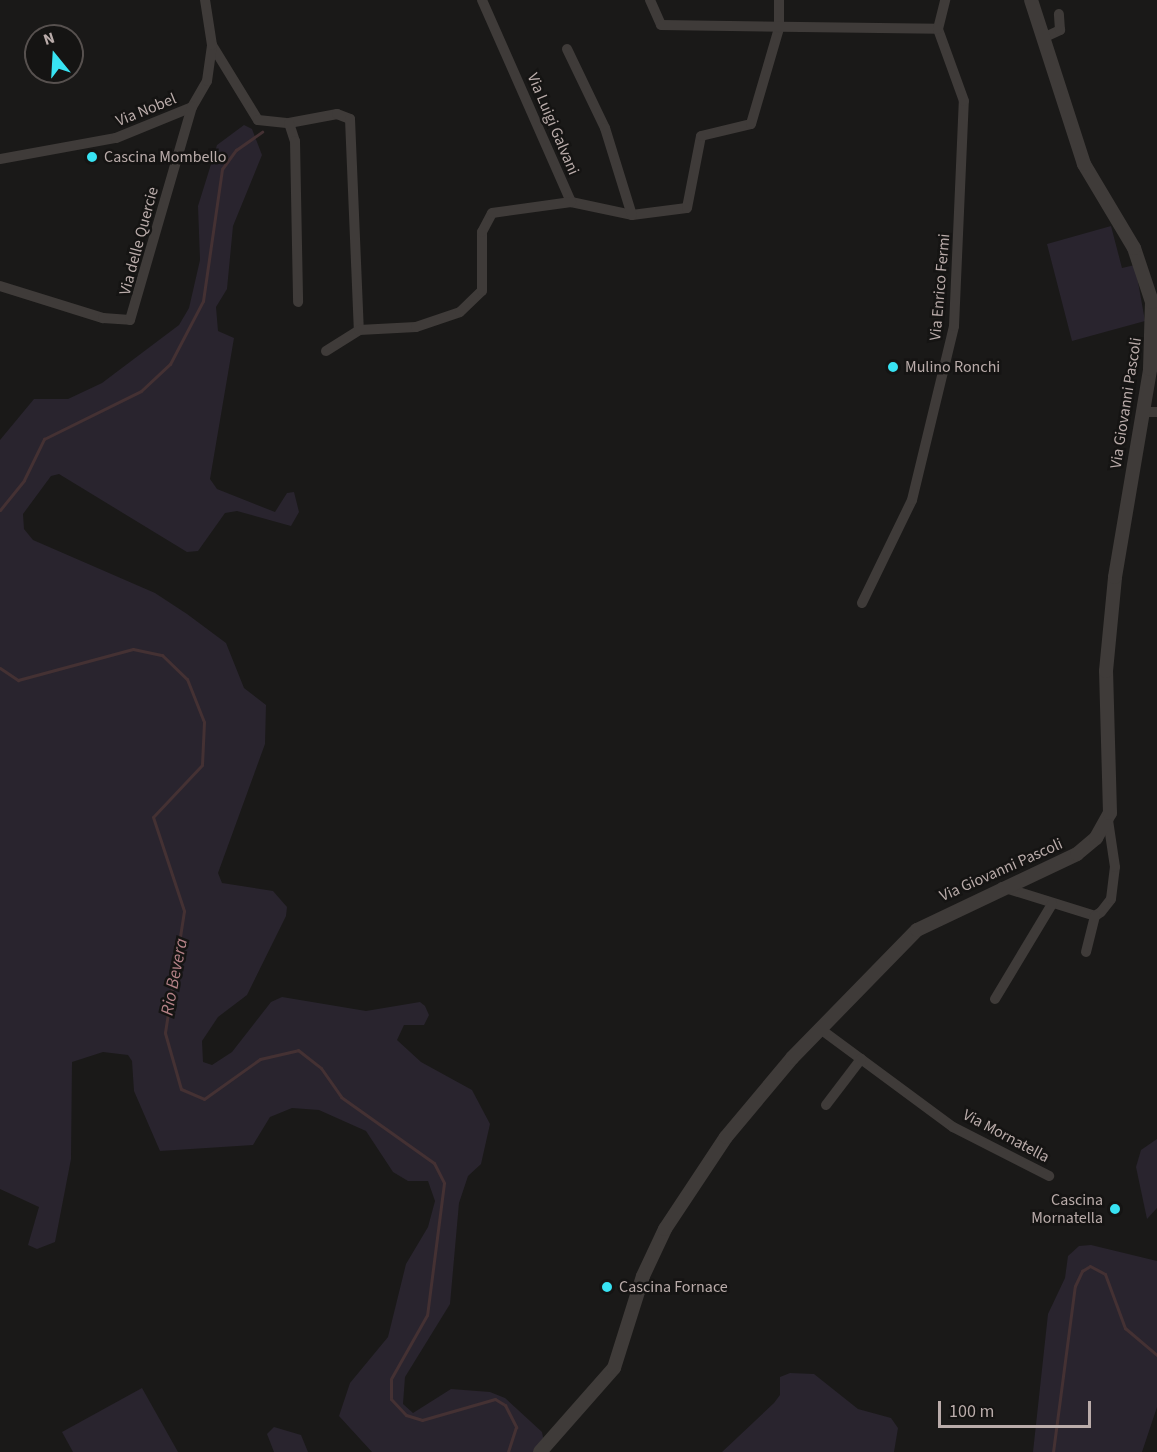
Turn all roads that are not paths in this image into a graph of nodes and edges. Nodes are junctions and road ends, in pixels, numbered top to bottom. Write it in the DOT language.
graph roads {
  1 [pos="205,0"];
  2 [pos="482,0"];
  3 [pos="650,0"];
  4 [pos="779,0"];
  5 [pos="945,0"];
  6 [pos="1031,0"];
  7 [pos="1059,14"];
  8 [pos="779,28"];
  9 [pos="938,29"];
  10 [pos="1043,38"];
  11 [pos="212,45"];
  12 [pos="567,49"];
  13 [pos="192,107"];
  14 [pos="289,123"];
  15 [pos="0,159"];
  16 [pos="571,202"];
  17 [pos="632,215"];
  18 [pos="0,286"];
  19 [pos="298,302"];
  20 [pos="359,330"];
  21 [pos="326,351"];
  22 [pos="1150,412"];
  23 [pos="862,603"];
  24 [pos="1108,820"];
  25 [pos="1002,887"];
  26 [pos="1052,904"];
  27 [pos="1095,916"];
  28 [pos="1086,952"];
  29 [pos="995,999"];
  30 [pos="819,1028"];
  31 [pos="861,1059"];
  32 [pos="826,1105"];
  33 [pos="1049,1176"];
  34 [pos="547,1450"];
  1 -- 11 [label="street, Via Nobel"];
  2 -- 16 [label="street, Via Luigi Galvani"];
  3 -- 8 [label="street"];
  4 -- 8 [label="street"];
  5 -- 9 [label="street"];
  6 -- 10 [label="street, Via Giovanni Pascoli"];
  7 -- 10 [label="street"];
  8 -- 9 [label="street"];
  8 -- 17 [label="street"];
  9 -- 23 [label="street, Via Enrico Fermi"];
  10 -- 22 [label="street, Via Giovanni Pascoli"];
  11 -- 13 [label="street, Via Nobel"];
  11 -- 14 [label="street"];
  12 -- 17 [label="street"];
  13 -- 15 [label="street, Via Nobel"];
  13 -- 18 [label="street, Via delle Quercie"];
  14 -- 19 [label="street"];
  14 -- 20 [label="street"];
  16 -- 17 [label="street"];
  16 -- 20 [label="street"];
  20 -- 21 [label="street"];
  22 -- 24 [label="street, Via Giovanni Pascoli"];
  24 -- 25 [label="street, Via Giovanni Pascoli"];
  24 -- 27 [label="street"];
  25 -- 26 [label="street"];
  25 -- 30 [label="street, Via Giovanni Pascoli"];
  26 -- 27 [label="street"];
  26 -- 29 [label="street"];
  27 -- 28 [label="street"];
  30 -- 31 [label="street, Via Mornatella"];
  30 -- 34 [label="street, Via Giovanni Pascoli"];
  31 -- 32 [label="street"];
  31 -- 33 [label="street, Via Mornatella"];
}
